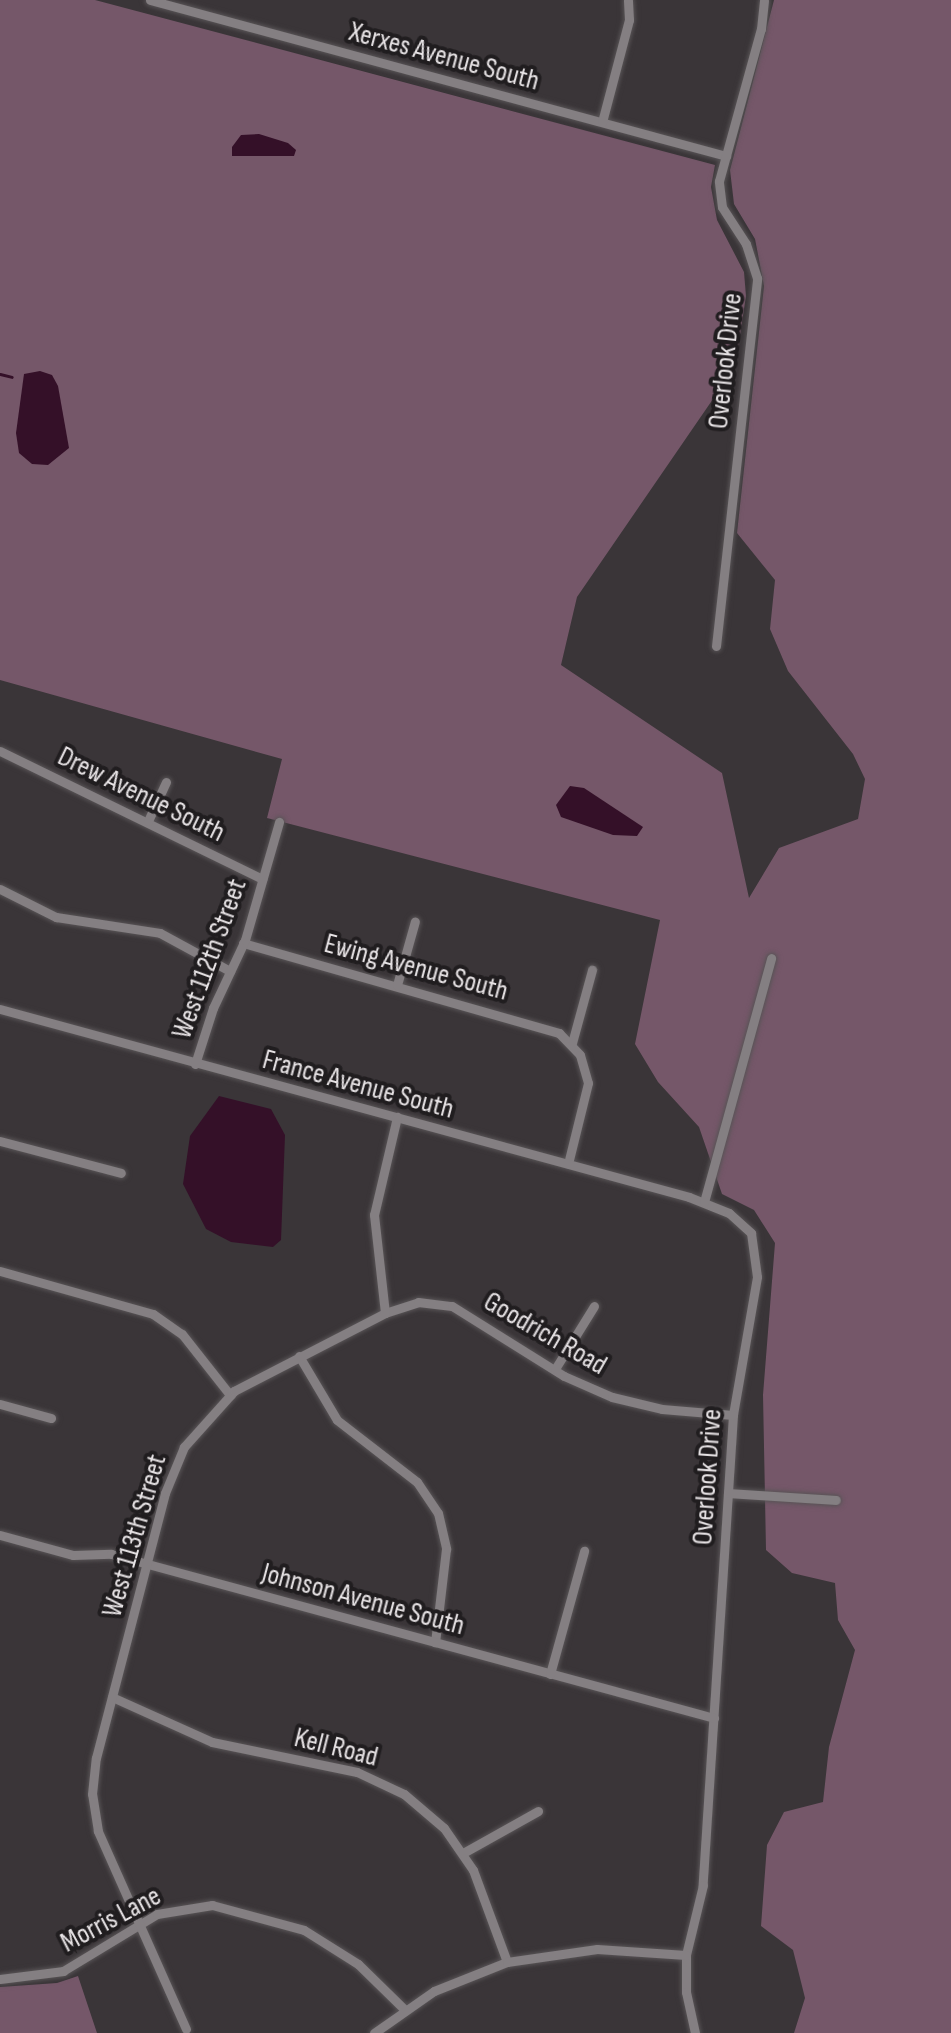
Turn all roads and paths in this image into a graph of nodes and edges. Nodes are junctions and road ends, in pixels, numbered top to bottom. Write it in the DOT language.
graph roads {
  1 [pos="150,0"];
  2 [pos="628,0"];
  3 [pos="764,0"];
  4 [pos="602,122"];
  5 [pos="726,156"];
  6 [pos="716,646"];
  7 [pos="0,751"];
  8 [pos="166,782"];
  9 [pos="148,821"];
  10 [pos="279,822"];
  11 [pos="263,879"];
  12 [pos="0,889"];
  13 [pos="415,921"];
  14 [pos="243,943"];
  15 [pos="771,958"];
  16 [pos="592,970"];
  17 [pos="230,971"];
  18 [pos="397,985"];
  19 [pos="0,1009"];
  20 [pos="572,1043"];
  21 [pos="195,1064"];
  22 [pos="397,1117"];
  23 [pos="0,1141"];
  24 [pos="568,1164"];
  25 [pos="121,1173"];
  26 [pos="704,1202"];
  27 [pos="0,1271"];
  28 [pos="594,1306"];
  29 [pos="385,1313"];
  30 [pos="299,1356"];
  31 [pos="555,1369"];
  32 [pos="230,1395"];
  33 [pos="0,1404"];
  34 [pos="733,1415"];
  35 [pos="51,1418"];
  36 [pos="728,1493"];
  37 [pos="836,1500"];
  38 [pos="0,1535"];
  39 [pos="584,1551"];
  40 [pos="147,1563"];
  41 [pos="435,1642"];
  42 [pos="550,1674"];
  43 [pos="112,1697"];
  44 [pos="714,1718"];
  45 [pos="538,1811"];
  46 [pos="463,1853"];
  47 [pos="140,1924"];
  48 [pos="686,1955"];
  49 [pos="507,1962"];
  50 [pos="0,1979"];
  51 [pos="404,2009"];
  52 [pos="186,2029"];
  53 [pos="374,2033"];
  54 [pos="695,2033"];
  1 -- 4 [label="street, Xerxes Avenue South"];
  2 -- 4 [label="street"];
  3 -- 5 [label="street, Overlook Drive"];
  4 -- 5 [label="street, Xerxes Avenue South"];
  5 -- 6 [label="street, Overlook Drive"];
  7 -- 9 [label="street, Drew Avenue South"];
  8 -- 9 [label="street"];
  9 -- 11 [label="street, Drew Avenue South"];
  10 -- 11 [label="street, West 112th Street"];
  11 -- 14 [label="street, West 112th Street"];
  12 -- 17 [label="street"];
  13 -- 18 [label="street"];
  14 -- 17 [label="street, West 112th Street"];
  14 -- 18 [label="street, Ewing Avenue South"];
  15 -- 26 [label="street"];
  16 -- 20 [label="street"];
  17 -- 21 [label="street, West 112th Street"];
  18 -- 20 [label="street, Ewing Avenue South"];
  19 -- 21 [label="street, France Avenue South"];
  20 -- 24 [label="street"];
  21 -- 22 [label="street, France Avenue South"];
  22 -- 24 [label="street, France Avenue South"];
  22 -- 29 [label="street"];
  23 -- 25 [label="street"];
  24 -- 26 [label="street, France Avenue South"];
  26 -- 34 [label="street, Overlook Drive"];
  27 -- 32 [label="street"];
  28 -- 31 [label="street"];
  29 -- 30 [label="street, West 113th Street"];
  29 -- 31 [label="street, Goodrich Road"];
  30 -- 32 [label="street, West 113th Street"];
  30 -- 41 [label="street"];
  31 -- 34 [label="street, Goodrich Road"];
  32 -- 40 [label="street, West 113th Street"];
  33 -- 35 [label="street"];
  34 -- 36 [label="street, Overlook Drive"];
  36 -- 37 [label="street"];
  36 -- 44 [label="street, Overlook Drive"];
  38 -- 40 [label="street, Johnson Avenue South"];
  39 -- 42 [label="street"];
  40 -- 41 [label="street, Johnson Avenue South"];
  40 -- 43 [label="street, West 113th Street"];
  41 -- 42 [label="street, Johnson Avenue South"];
  42 -- 44 [label="street, Johnson Avenue South"];
  43 -- 46 [label="street, Kell Road"];
  43 -- 47 [label="street, West 113th Street"];
  44 -- 48 [label="street, Overlook Drive"];
  45 -- 46 [label="street"];
  46 -- 49 [label="street, Kell Road"];
  47 -- 50 [label="street, Morris Lane"];
  47 -- 51 [label="street, Morris Lane"];
  47 -- 52 [label="street, West 113th Street"];
  48 -- 49 [label="street"];
  48 -- 54 [label="street, Overlook Drive"];
  49 -- 51 [label="street"];
  51 -- 53 [label="street"];
}
